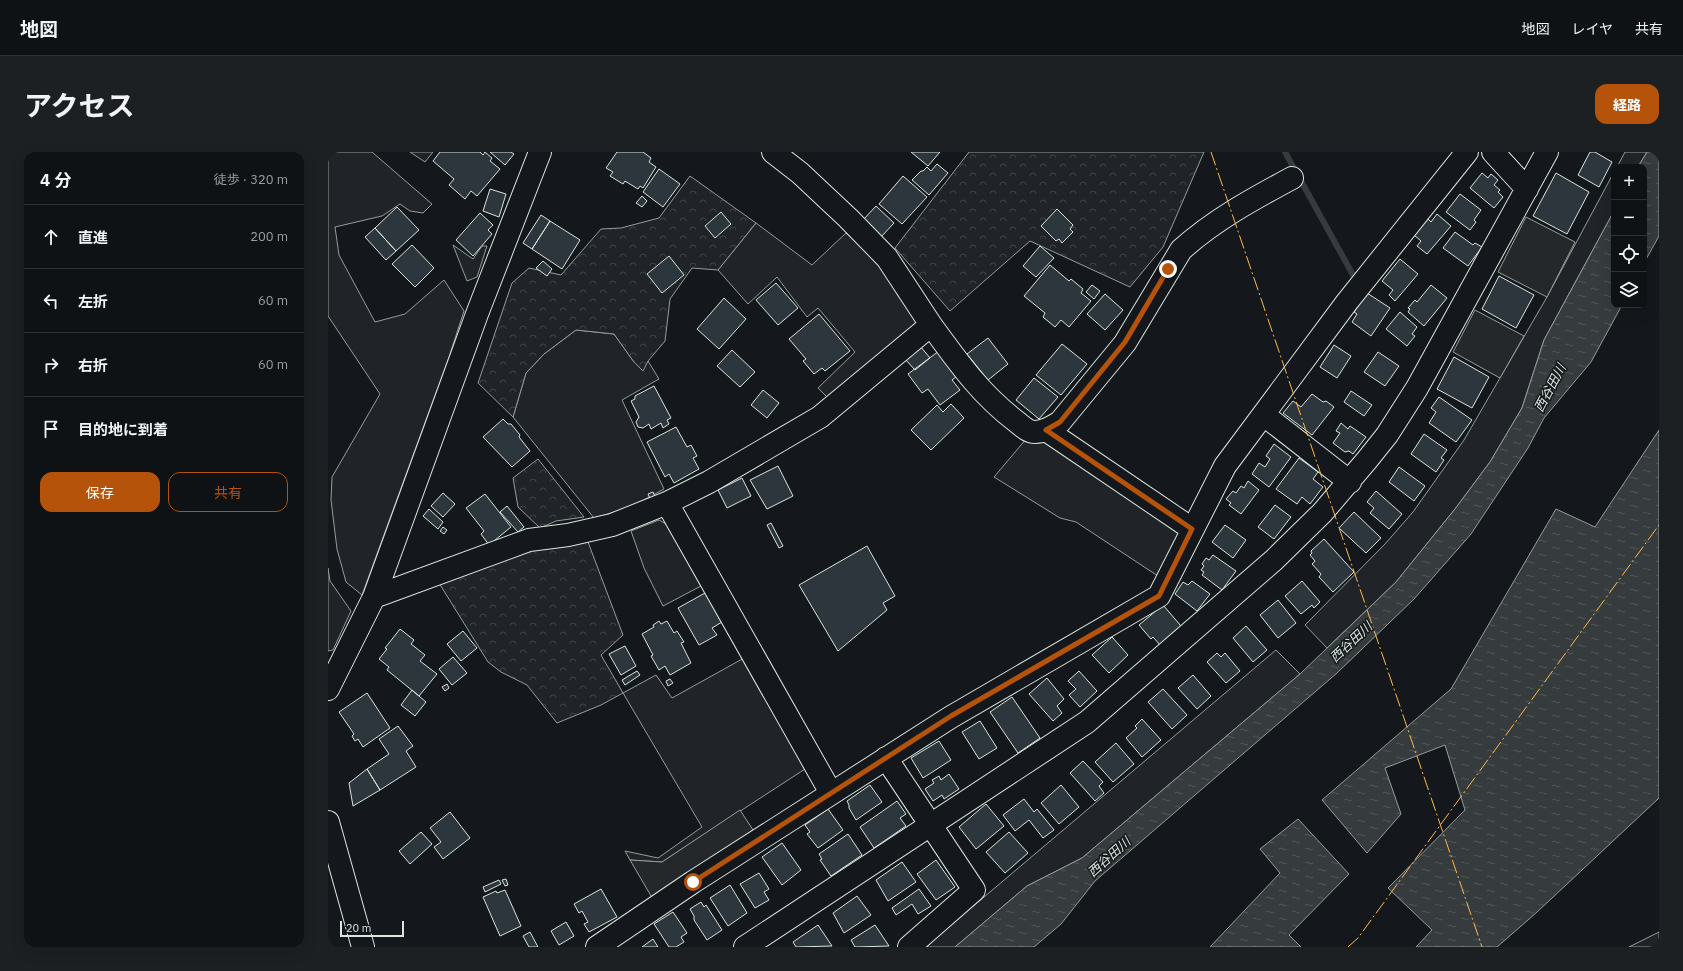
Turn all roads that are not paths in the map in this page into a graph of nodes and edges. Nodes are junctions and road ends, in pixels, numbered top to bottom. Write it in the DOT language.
graph roads {
  1 [pos="540,152"];
  2 [pos="773,152"];
  3 [pos="1467,152"];
  4 [pos="1493,152"];
  5 [pos="1547,152"];
  6 [pos="1292,178"];
  7 [pos="1527,189"];
  8 [pos="931,325"];
  9 [pos="1264,415"];
  10 [pos="1046,430"];
  11 [pos="1350,482"];
  12 [pos="667,503"];
  13 [pos="1192,529"];
  14 [pos="374,597"];
  15 [pos="328,689"];
  16 [pos="886,758"];
  17 [pos="831,793"];
  18 [pos="328,822"];
  19 [pos="930,825"];
  20 [pos="363,947"];
  21 [pos="597,947"];
  22 [pos="745,947"];
  23 [pos="908,947"];
  1 -- 14 [label="street"];
  2 -- 8 [label="street"];
  3 -- 9 [label="street"];
  4 -- 7 [label="street"];
  5 -- 7 [label="street"];
  6 -- 10 [label="street"];
  7 -- 11 [label="street"];
  8 -- 10 [label="street"];
  8 -- 12 [label="street"];
  9 -- 11 [label="street"];
  9 -- 13 [label="street"];
  10 -- 13 [label="street"];
  11 -- 19 [label="street"];
  12 -- 14 [label="street"];
  12 -- 17 [label="street"];
  13 -- 16 [label="street"];
  14 -- 15 [label="street"];
  16 -- 17 [label="street"];
  16 -- 19 [label="street"];
  17 -- 21 [label="street"];
  18 -- 20 [label="street"];
  19 -- 22 [label="street"];
  19 -- 23 [label="street"];
}
